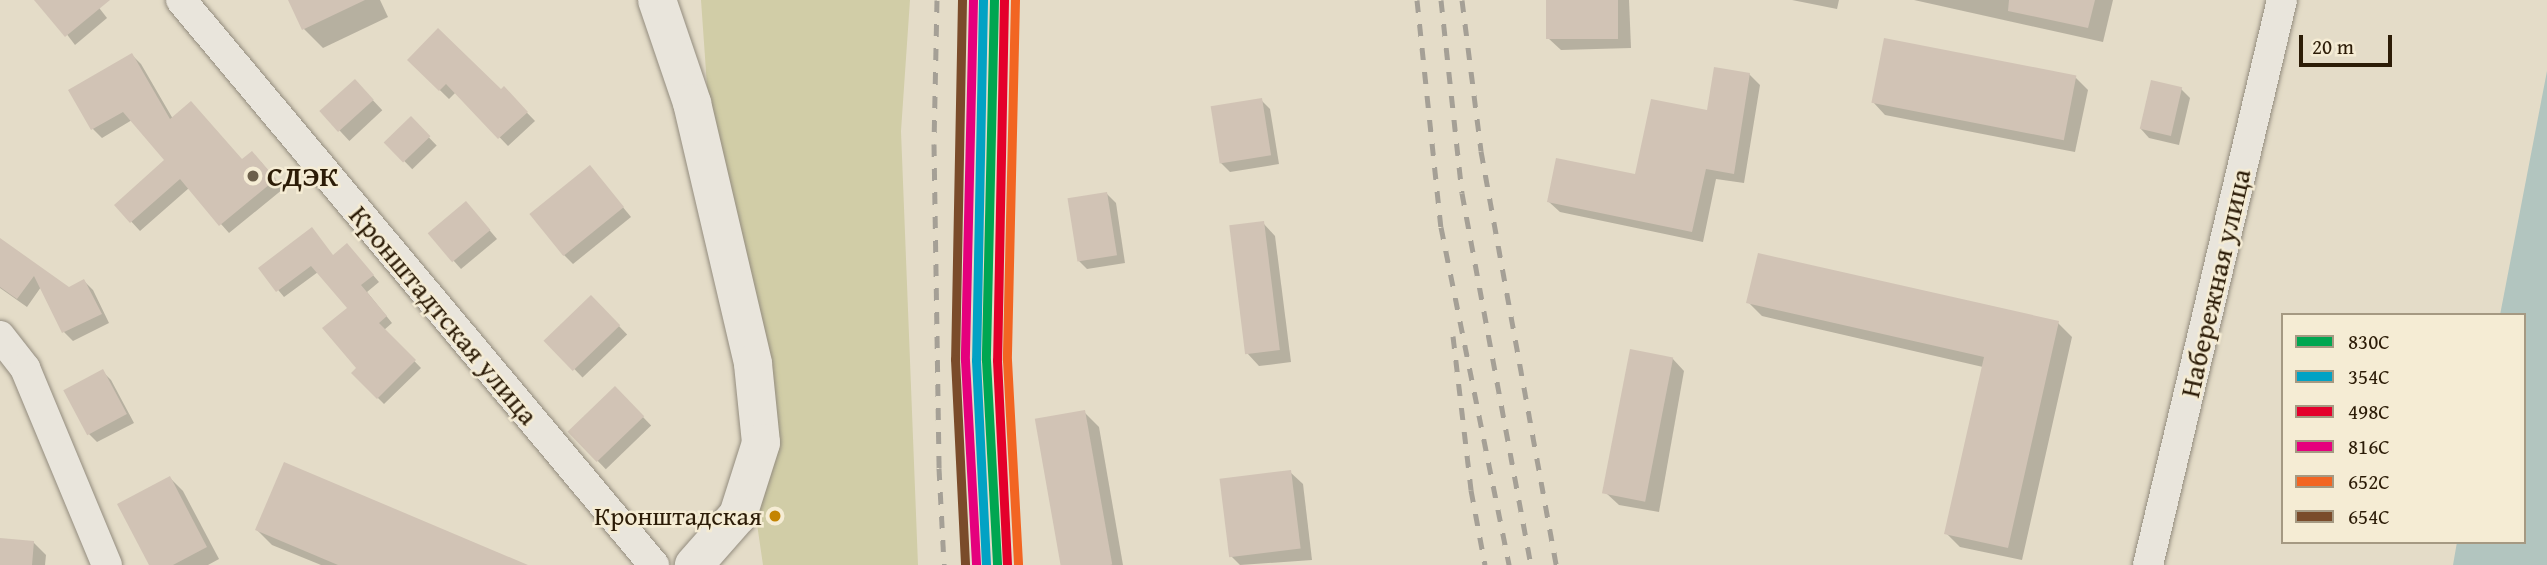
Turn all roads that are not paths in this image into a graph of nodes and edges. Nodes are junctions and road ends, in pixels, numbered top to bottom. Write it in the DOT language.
graph roads {
  1 [pos="180,0"];
  2 [pos="657,0"];
  3 [pos="686,0"];
  4 [pos="2282,0"];
  5 [pos="692,103"];
  6 [pos="0,336"];
  7 [pos="107,565"];
  8 [pos="654,565"];
  9 [pos="694,565"];
  10 [pos="2148,565"];
  1 -- 8 [label="street, Кронштадтская улица"];
  2 -- 5 [label="main road"];
  3 -- 5 [label="main road"];
  4 -- 10 [label="street, Набережная улица"];
  5 -- 9 [label="main road"];
  6 -- 7 [label="street"];
}
